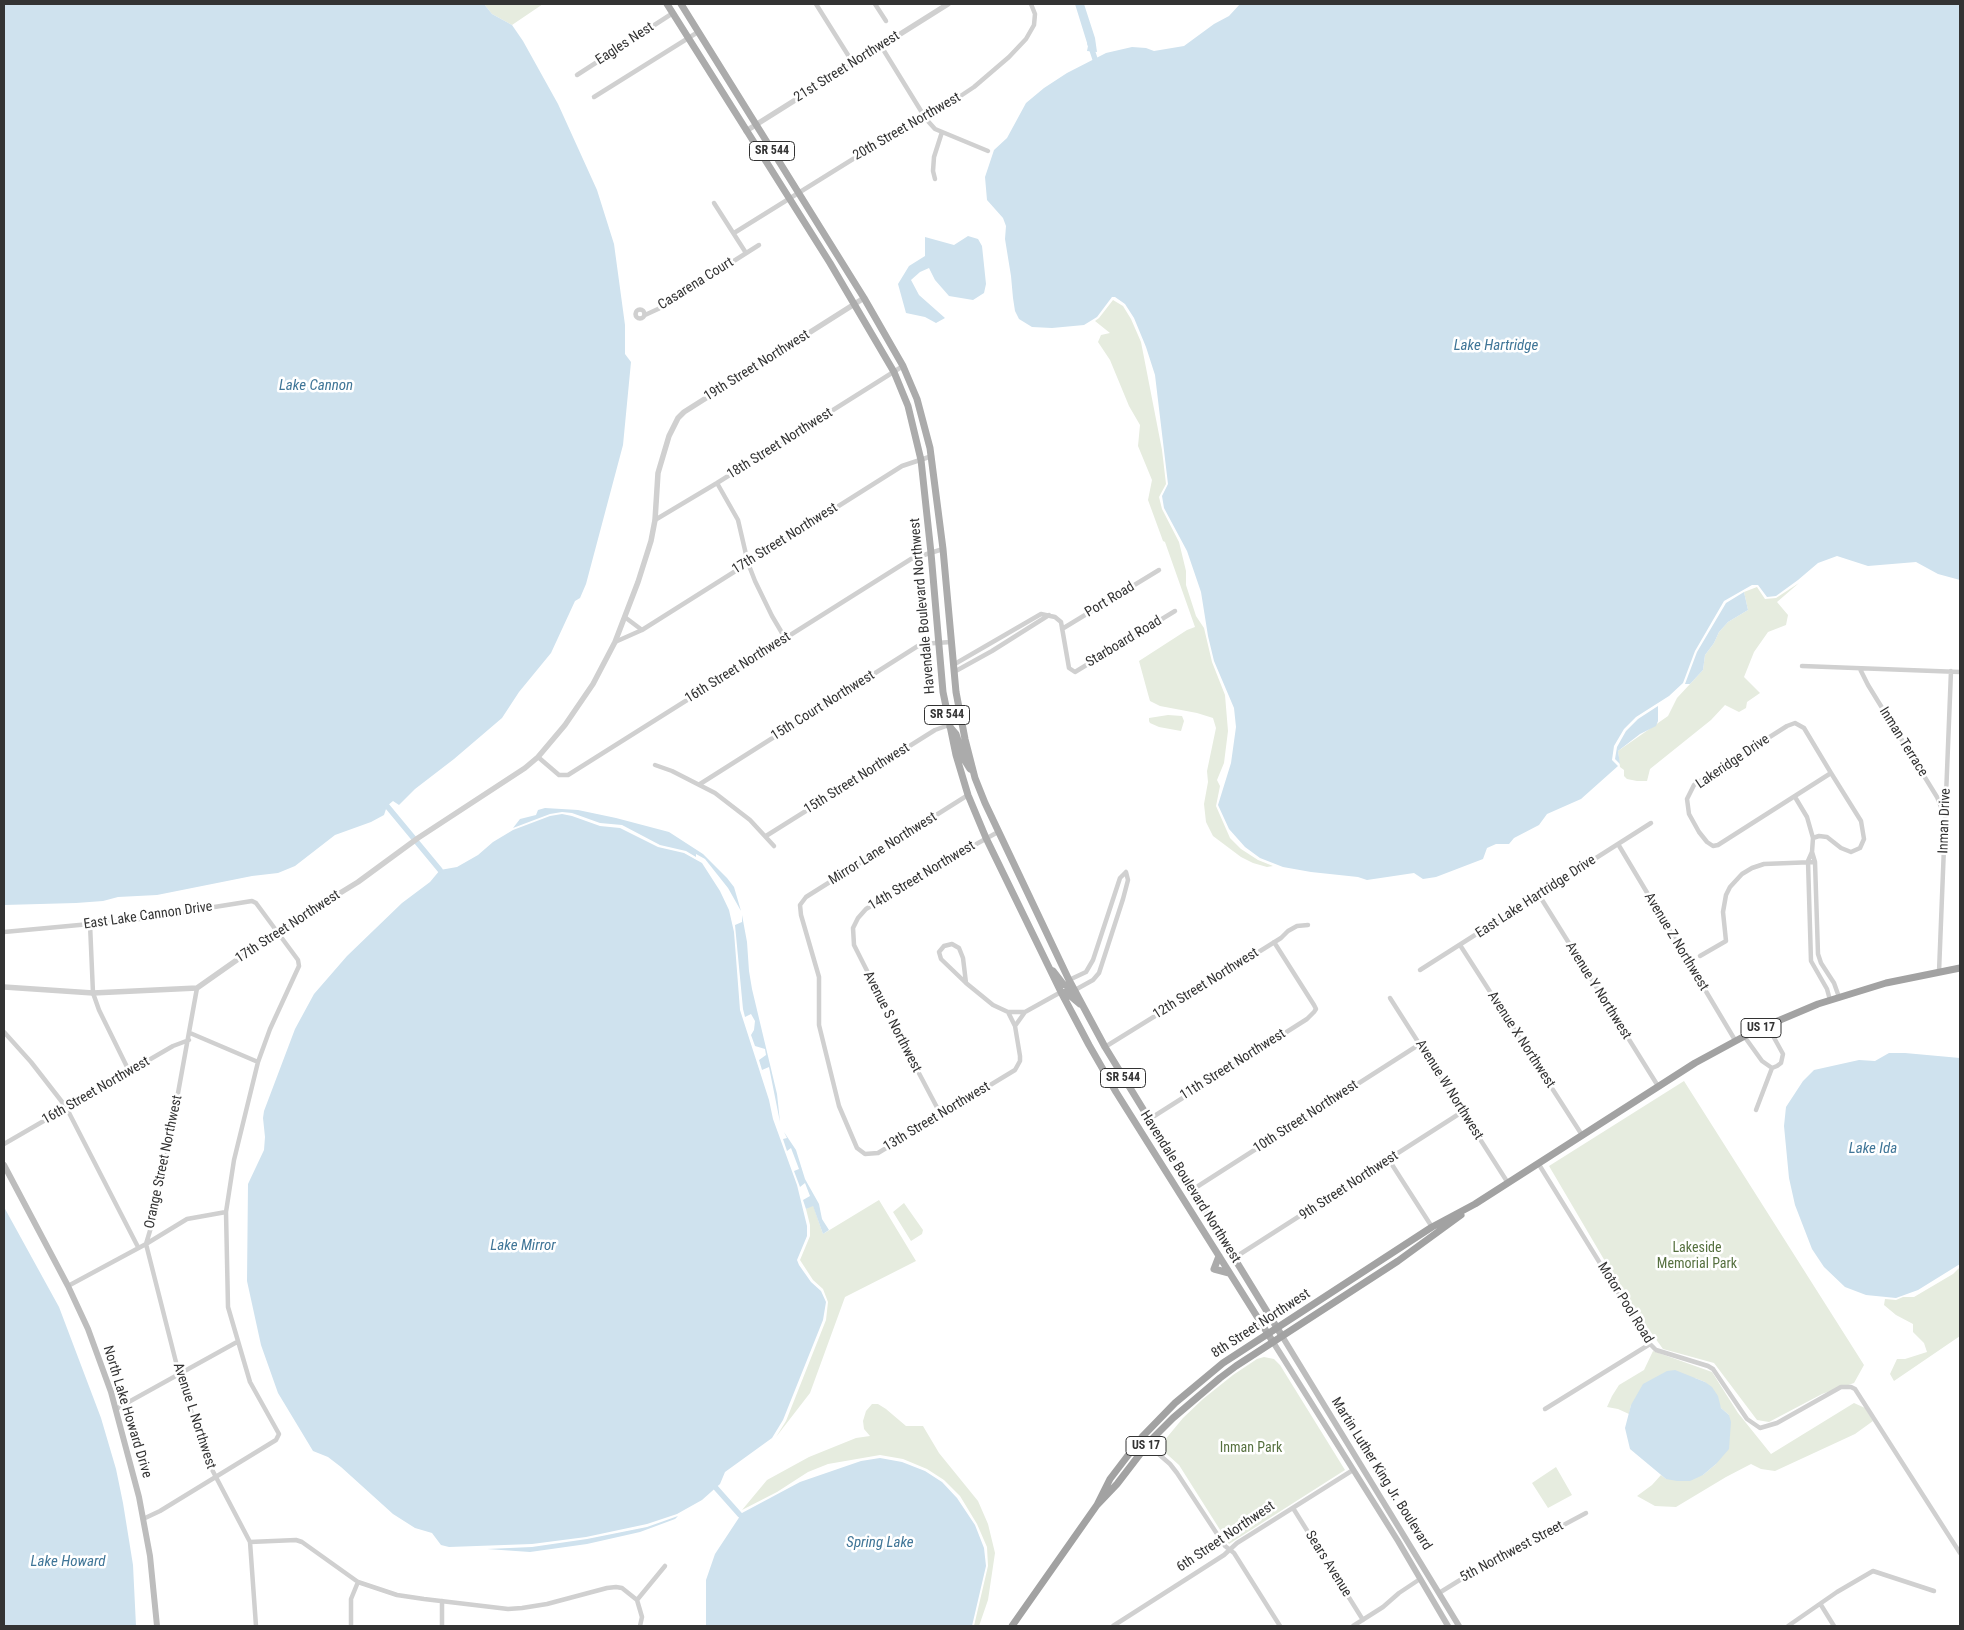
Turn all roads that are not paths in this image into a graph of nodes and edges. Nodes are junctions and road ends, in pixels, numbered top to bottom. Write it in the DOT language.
graph roads {
  1 [pos="667,4"];
  2 [pos="681,4"];
  3 [pos="816,4"];
  4 [pos="875,4"];
  5 [pos="948,4"];
  6 [pos="1031,4"];
  7 [pos="673,13"];
  8 [pos="886,21"];
  9 [pos="698,32"];
  10 [pos="688,38"];
  11 [pos="881,46"];
  12 [pos="852,63"];
  13 [pos="577,75"];
  14 [pos="594,97"];
  15 [pos="926,119"];
  16 [pos="756,125"];
  17 [pos="746,131"];
  18 [pos="942,132"];
  19 [pos="988,151"];
  20 [pos="935,179"];
  21 [pos="798,193"];
  22 [pos="788,199"];
  23 [pos="714,203"];
  24 [pos="734,233"];
  25 [pos="759,245"];
  26 [pos="746,253"];
  27 [pos="864,298"];
  28 [pos="855,304"];
  29 [pos="644,314"];
  30 [pos="903,366"];
  31 [pos="894,372"];
  32 [pos="932,456"];
  33 [pos="921,460"];
  34 [pos="717,483"];
  35 [pos="656,520"];
  36 [pos="943,549"];
  37 [pos="931,553"];
  38 [pos="748,563"];
  39 [pos="1159,570"];
  40 [pos="1175,611"];
  41 [pos="626,618"];
  42 [pos="1062,629"];
  43 [pos="642,630"];
  44 [pos="785,638"];
  45 [pos="615,642"];
  46 [pos="940,642"];
  47 [pos="950,642"];
  48 [pos="1802,666"];
  49 [pos="953,668"];
  50 [pos="1860,669"];
  51 [pos="1950,671"];
  52 [pos="1960,672"];
  53 [pos="949,725"];
  54 [pos="538,757"];
  55 [pos="656,765"];
  56 [pos="1831,773"];
  57 [pos="975,778"];
  58 [pos="700,784"];
  59 [pos="968,795"];
  60 [pos="1795,797"];
  61 [pos="1945,815"];
  62 [pos="1652,823"];
  63 [pos="998,832"];
  64 [pos="766,836"];
  65 [pos="986,838"];
  66 [pos="1813,838"];
  67 [pos="1618,844"];
  68 [pos="774,846"];
  69 [pos="1812,852"];
  70 [pos="1808,862"];
  71 [pos="1815,862"];
  72 [pos="1539,895"];
  73 [pos="800,905"];
  74 [pos="1810,913"];
  75 [pos="1816,913"];
  76 [pos="90,924"];
  77 [pos="1308,925"];
  78 [pos="854,926"];
  79 [pos="278,931"];
  80 [pos="4,932"];
  81 [pos="1274,942"];
  82 [pos="1460,945"];
  83 [pos="1700,956"];
  84 [pos="1044,958"];
  85 [pos="1960,968"];
  86 [pos="1420,970"];
  87 [pos="1939,972"];
  88 [pos="1069,980"];
  89 [pos="966,983"];
  90 [pos="4,987"];
  91 [pos="197,988"];
  92 [pos="1075,990"];
  93 [pos="1061,992"];
  94 [pos="93,993"];
  95 [pos="1839,997"];
  96 [pos="1390,998"];
  97 [pos="1830,1000"];
  98 [pos="1084,1008"];
  99 [pos="1008,1012"];
  100 [pos="1025,1012"];
  101 [pos="1767,1025"];
  102 [pos="1015,1026"];
  103 [pos="4,1032"];
  104 [pos="190,1033"];
  105 [pos="1744,1036"];
  106 [pos="188,1040"];
  107 [pos="1735,1040"];
  108 [pos="1420,1044"];
  109 [pos="1105,1047"];
  110 [pos="258,1062"];
  111 [pos="1772,1068"];
  112 [pos="129,1072"];
  113 [pos="1658,1086"];
  114 [pos="66,1107"];
  115 [pos="1756,1110"];
  116 [pos="1462,1112"];
  117 [pos="941,1115"];
  118 [pos="1148,1120"];
  119 [pos="1138,1127"];
  120 [pos="1582,1135"];
  121 [pos="4,1144"];
  122 [pos="1389,1160"];
  123 [pos="1538,1163"];
  124 [pos="4,1165"];
  125 [pos="1508,1183"];
  126 [pos="1192,1190"];
  127 [pos="1182,1197"];
  128 [pos="1475,1204"];
  129 [pos="226,1212"];
  130 [pos="1432,1227"];
  131 [pos="146,1244"];
  132 [pos="138,1247"];
  133 [pos="1218,1256"];
  134 [pos="1234,1258"];
  135 [pos="1398,1261"];
  136 [pos="1230,1273"];
  137 [pos="157,1283"];
  138 [pos="68,1286"];
  139 [pos="1277,1328"];
  140 [pos="1267,1334"];
  141 [pos="1282,1336"];
  142 [pos="237,1342"];
  143 [pos="1273,1342"];
  144 [pos="1650,1344"];
  145 [pos="179,1374"];
  146 [pos="1175,1403"];
  147 [pos="1545,1408"];
  148 [pos="116,1409"];
  149 [pos="1149,1442"];
  150 [pos="1353,1470"];
  151 [pos="214,1477"];
  152 [pos="1097,1505"];
  153 [pos="1293,1508"];
  154 [pos="1586,1513"];
  155 [pos="143,1518"];
  156 [pos="250,1542"];
  157 [pos="1229,1550"];
  158 [pos="1960,1553"];
  159 [pos="665,1566"];
  160 [pos="1420,1579"];
  161 [pos="358,1582"];
  162 [pos="1934,1591"];
  163 [pos="1439,1593"];
  164 [pos="638,1600"];
  165 [pos="442,1601"];
  166 [pos="1820,1605"];
  167 [pos="1363,1620"];
  168 [pos="157,1626"];
  169 [pos="256,1626"];
  170 [pos="351,1626"];
  171 [pos="442,1626"];
  172 [pos="640,1626"];
  173 [pos="1012,1626"];
  174 [pos="1113,1626"];
  175 [pos="1280,1626"];
  176 [pos="1353,1626"];
  177 [pos="1448,1626"];
  178 [pos="1459,1626"];
  179 [pos="1788,1626"];
  180 [pos="1834,1626"];
  1 -- 7 [label="main road, Havendale Boulevard Northwest / SR 544"];
  2 -- 9 [label="main road, Havendale Boulevard Northwest / SR 544"];
  3 -- 12 [label="street"];
  4 -- 8 [label="street"];
  5 -- 11 [label="street, 21st Street Northwest"];
  6 -- 15 [label="street, 20th Street Northwest"];
  7 -- 10 [label="main road, Havendale Boulevard Northwest / SR 544"];
  7 -- 13 [label="street, Eagles Nest"];
  9 -- 10 [label="street"];
  9 -- 16 [label="main road, Havendale Boulevard Northwest / SR 544"];
  10 -- 14 [label="street"];
  10 -- 17 [label="main road, Havendale Boulevard Northwest / SR 544"];
  11 -- 12 [label="street, 21st Street Northwest"];
  11 -- 15 [label="street"];
  12 -- 16 [label="street, 21st Street Northwest"];
  15 -- 18 [label="street"];
  15 -- 21 [label="street, 20th Street Northwest"];
  16 -- 17 [label="street, 21st Street Northwest"];
  16 -- 21 [label="main road, Havendale Boulevard Northwest / SR 544"];
  17 -- 22 [label="main road, Havendale Boulevard Northwest / SR 544"];
  18 -- 19 [label="street"];
  18 -- 20 [label="street"];
  21 -- 22 [label="street, 20th Street Northwest"];
  21 -- 27 [label="main road, Havendale Boulevard Northwest / SR 544"];
  22 -- 24 [label="street, 20th Street Northwest"];
  22 -- 28 [label="main road, Havendale Boulevard Northwest / SR 544"];
  23 -- 24 [label="street, Casarena Court"];
  24 -- 26 [label="street, Casarena Court"];
  25 -- 26 [label="street, Casarena Court"];
  26 -- 29 [label="street, Casarena Court"];
  27 -- 28 [label="street, 19th Street Northwest"];
  27 -- 30 [label="main road, Havendale Boulevard Northwest / SR 544"];
  28 -- 31 [label="main road, Havendale Boulevard Northwest / SR 544"];
  28 -- 35 [label="street, 19th Street Northwest"];
  30 -- 31 [label="street, 18th Street Northwest"];
  30 -- 32 [label="main road, Havendale Boulevard Northwest / SR 544"];
  31 -- 33 [label="main road, Havendale Boulevard Northwest / SR 544"];
  31 -- 34 [label="street, 18th Street Northwest"];
  32 -- 33 [label="street, 17th Street Northwest"];
  32 -- 36 [label="main road, Havendale Boulevard Northwest / SR 544"];
  33 -- 37 [label="main road, Havendale Boulevard Northwest / SR 544"];
  33 -- 38 [label="street, 17th Street Northwest"];
  34 -- 35 [label="street, 18th Street Northwest"];
  34 -- 38 [label="street"];
  35 -- 41 [label="street, 19th Street Northwest"];
  36 -- 37 [label="street, 16th Street Northwest"];
  36 -- 47 [label="main road, Havendale Boulevard Northwest / SR 544"];
  37 -- 44 [label="street, 16th Street Northwest"];
  37 -- 46 [label="main road, Havendale Boulevard Northwest / SR 544"];
  38 -- 43 [label="street, 17th Street Northwest"];
  38 -- 44 [label="street"];
  39 -- 42 [label="street, Port Road"];
  40 -- 42 [label="street, Starboard Road"];
  41 -- 43 [label="street"];
  41 -- 45 [label="street, 17th Street Northwest"];
  42 -- 49 [label="street"];
  43 -- 45 [label="street, 17th Street Northwest"];
  44 -- 54 [label="street, 16th Street Northwest"];
  45 -- 54 [label="street, 17th Street Northwest"];
  46 -- 47 [label="street, 15th Court Northwest"];
  46 -- 53 [label="main road, Havendale Boulevard Northwest / SR 544"];
  46 -- 58 [label="street, 15th Court Northwest"];
  47 -- 49 [label="main road, Havendale Boulevard Northwest / SR 544"];
  48 -- 50 [label="street"];
  49 -- 57 [label="main road, Havendale Boulevard Northwest / SR 544"];
  50 -- 51 [label="street"];
  50 -- 61 [label="street, Inman Terrace"];
  51 -- 52 [label="street"];
  51 -- 61 [label="street, Inman Drive"];
  53 -- 57 [label="main road"];
  53 -- 59 [label="main road, Havendale Boulevard Northwest / SR 544"];
  53 -- 64 [label="street, 15th Street Northwest"];
  54 -- 79 [label="street, 17th Street Northwest"];
  55 -- 58 [label="street"];
  56 -- 60 [label="street, Lakeridge Drive"];
  56 -- 60 [label="street, Lakeridge Drive"];
  56 -- 66 [label="street, Lakeridge Drive"];
  57 -- 63 [label="main road, Havendale Boulevard Northwest / SR 544"];
  58 -- 64 [label="street"];
  59 -- 65 [label="main road, Havendale Boulevard Northwest / SR 544"];
  59 -- 73 [label="street, Mirror Lane Northwest"];
  60 -- 66 [label="street"];
  61 -- 87 [label="street, Inman Drive"];
  62 -- 67 [label="street, East Lake Hartridge Drive"];
  63 -- 65 [label="street, 14th Street Northwest"];
  63 -- 88 [label="main road, Havendale Boulevard Northwest / SR 544"];
  64 -- 68 [label="street"];
  65 -- 78 [label="street, 14th Street Northwest"];
  65 -- 84 [label="main road, Havendale Boulevard Northwest / SR 544"];
  66 -- 69 [label="street"];
  67 -- 72 [label="street, East Lake Hartridge Drive"];
  67 -- 107 [label="street, Avenue Z Northwest"];
  69 -- 70 [label="street"];
  69 -- 71 [label="street"];
  70 -- 71 [label="street"];
  70 -- 74 [label="street"];
  70 -- 83 [label="street"];
  71 -- 75 [label="street"];
  72 -- 82 [label="street, East Lake Hartridge Drive"];
  72 -- 113 [label="street, Avenue Y Northwest"];
  73 -- 117 [label="street, 13th Street Northwest"];
  74 -- 75 [label="street"];
  74 -- 97 [label="street"];
  75 -- 95 [label="street"];
  76 -- 79 [label="street, East Lake Cannon Drive"];
  76 -- 80 [label="street, East Lake Cannon Drive"];
  76 -- 94 [label="street"];
  77 -- 81 [label="street, 12th Street Northwest"];
  78 -- 117 [label="street, Avenue S Northwest"];
  79 -- 91 [label="street, 17th Street Northwest"];
  79 -- 110 [label="street"];
  81 -- 109 [label="street, 12th Street Northwest"];
  81 -- 118 [label="street, 11th Street Northwest"];
  82 -- 86 [label="street, East Lake Hartridge Drive"];
  82 -- 120 [label="street, Avenue X Northwest"];
  84 -- 92 [label="main road"];
  84 -- 93 [label="main road, Havendale Boulevard Northwest / SR 544"];
  85 -- 87 [label="highway, US 17"];
  87 -- 95 [label="highway, US 17"];
  88 -- 92 [label="main road, Havendale Boulevard Northwest / SR 544"];
  88 -- 92 [label="street"];
  89 -- 89 [label="street"];
  89 -- 99 [label="street"];
  90 -- 94 [label="street"];
  91 -- 94 [label="street"];
  91 -- 104 [label="street"];
  92 -- 98 [label="main road, Havendale Boulevard Northwest / SR 544"];
  93 -- 98 [label="main road"];
  93 -- 100 [label="street"];
  93 -- 119 [label="main road, Havendale Boulevard Northwest / SR 544"];
  94 -- 112 [label="street"];
  95 -- 97 [label="highway, US 17"];
  96 -- 108 [label="street, Avenue W Northwest"];
  97 -- 101 [label="highway, US 17"];
  98 -- 109 [label="main road, Havendale Boulevard Northwest / SR 544"];
  99 -- 100 [label="street"];
  99 -- 102 [label="street, 13th Street Northwest"];
  100 -- 102 [label="street"];
  101 -- 105 [label="highway, US 17"];
  101 -- 111 [label="street"];
  102 -- 117 [label="street, 13th Street Northwest"];
  103 -- 114 [label="street"];
  104 -- 106 [label="street, Orange Street Northwest"];
  104 -- 110 [label="street"];
  105 -- 107 [label="highway, US 17"];
  105 -- 111 [label="street"];
  106 -- 112 [label="street, 16th Street Northwest"];
  106 -- 131 [label="street, Orange Street Northwest"];
  107 -- 113 [label="highway, US 17"];
  108 -- 116 [label="street, Avenue W Northwest"];
  108 -- 126 [label="street, 10th Street Northwest"];
  109 -- 118 [label="main road, Havendale Boulevard Northwest / SR 544"];
  110 -- 129 [label="street"];
  111 -- 115 [label="street"];
  112 -- 114 [label="street, 16th Street Northwest"];
  113 -- 120 [label="highway, US 17"];
  114 -- 121 [label="street, 16th Street Northwest"];
  114 -- 132 [label="street"];
  116 -- 122 [label="street, 9th Street Northwest"];
  116 -- 125 [label="street, Avenue W Northwest"];
  118 -- 119 [label="main road"];
  118 -- 126 [label="main road, Havendale Boulevard Northwest / SR 544"];
  119 -- 127 [label="main road, Havendale Boulevard Northwest / SR 544"];
  120 -- 123 [label="highway, US 17"];
  122 -- 130 [label="street"];
  122 -- 134 [label="street, 9th Street Northwest"];
  123 -- 125 [label="highway, 8th Street Northwest / US 17"];
  123 -- 144 [label="street, Motor Pool Road"];
  124 -- 138 [label="main road, North Lake Howard Drive"];
  125 -- 128 [label="highway, 8th Street Northwest / US 17"];
  126 -- 127 [label="main road"];
  126 -- 134 [label="main road, Havendale Boulevard Northwest / SR 544"];
  127 -- 133 [label="main road, Havendale Boulevard Northwest / SR 544"];
  128 -- 130 [label="highway, 8th Street Northwest / US 17"];
  128 -- 135 [label="highway, 8th Street Northwest / US 17"];
  129 -- 131 [label="street"];
  129 -- 142 [label="street"];
  130 -- 135 [label="highway"];
  130 -- 139 [label="highway, 8th Street Northwest / US 17"];
  131 -- 132 [label="street"];
  131 -- 137 [label="street, Orange Street Northwest"];
  132 -- 138 [label="street"];
  133 -- 136 [label="main road, Havendale Boulevard Northwest / SR 544"];
  133 -- 136 [label="main road"];
  134 -- 139 [label="main road, Havendale Boulevard Northwest / SR 544"];
  135 -- 141 [label="highway, 8th Street Northwest / US 17"];
  136 -- 140 [label="main road, Havendale Boulevard Northwest / SR 544"];
  137 -- 145 [label="street, Avenue L Northwest"];
  138 -- 148 [label="main road, North Lake Howard Drive"];
  139 -- 140 [label="highway, 8th Street Northwest / US 17"];
  139 -- 141 [label="main road, Havendale Boulevard Northwest / SR 544"];
  140 -- 143 [label="main road, Havendale Boulevard Northwest / SR 544"];
  140 -- 146 [label="highway, 8th Street Northwest / US 17"];
  141 -- 143 [label="highway, 8th Street Northwest / US 17"];
  141 -- 163 [label="main road, Martin Luther King Jr. Boulevard / SR 544"];
  142 -- 145 [label="street"];
  142 -- 151 [label="street"];
  143 -- 149 [label="highway, 8th Street Northwest / US 17"];
  143 -- 150 [label="main road, Martin Luther King Jr. Boulevard / SR 544"];
  144 -- 147 [label="street"];
  144 -- 158 [label="street, Motor Pool Road"];
  145 -- 148 [label="street"];
  145 -- 151 [label="street, Avenue L Northwest"];
  146 -- 149 [label="highway"];
  146 -- 152 [label="highway, 8th Street Northwest / US 17"];
  148 -- 155 [label="main road, North Lake Howard Drive"];
  149 -- 152 [label="highway, 8th Street Northwest / US 17"];
  149 -- 157 [label="street"];
  150 -- 153 [label="street, 6th Street Northwest"];
  150 -- 160 [label="main road, Martin Luther King Jr. Boulevard / SR 544"];
  151 -- 155 [label="street"];
  151 -- 156 [label="street, Avenue L Northwest"];
  152 -- 173 [label="highway, 8th Street Northwest / US 17"];
  153 -- 157 [label="street, 6th Street Northwest"];
  153 -- 167 [label="street, Sears Avenue"];
  154 -- 163 [label="street, 5th Northwest Street"];
  155 -- 168 [label="main road, North Lake Howard Drive"];
  156 -- 161 [label="street"];
  156 -- 169 [label="street"];
  157 -- 174 [label="street, 6th Street Northwest"];
  157 -- 175 [label="street"];
  159 -- 164 [label="street"];
  160 -- 167 [label="street"];
  160 -- 177 [label="main road, Martin Luther King Jr. Boulevard / SR 544"];
  161 -- 165 [label="street"];
  161 -- 170 [label="street"];
  162 -- 166 [label="street"];
  163 -- 178 [label="main road, Martin Luther King Jr. Boulevard / SR 544"];
  164 -- 165 [label="street"];
  164 -- 172 [label="street"];
  165 -- 171 [label="street"];
  166 -- 179 [label="street"];
  166 -- 180 [label="street"];
  167 -- 176 [label="street"];
}
